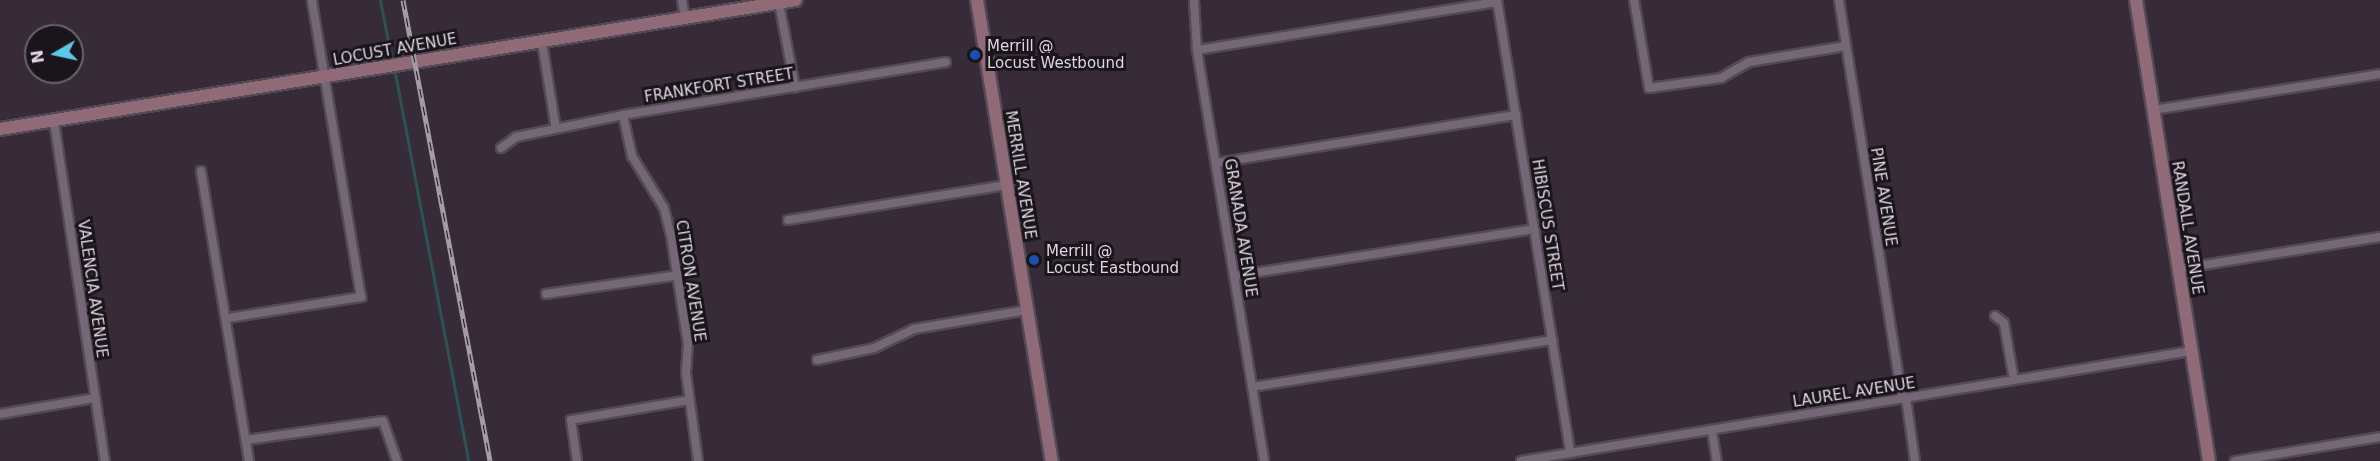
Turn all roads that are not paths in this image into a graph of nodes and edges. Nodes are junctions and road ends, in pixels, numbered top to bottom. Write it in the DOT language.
graph roads {
  1 [pos="312,0"];
  2 [pos="682,0"];
  3 [pos="796,0"];
  4 [pos="977,0"];
  5 [pos="1194,0"];
  6 [pos="1634,0"];
  7 [pos="1839,0"];
  8 [pos="2136,0"];
  9 [pos="1497,1"];
  10 [pos="780,3"];
  11 [pos="738,5"];
  12 [pos="685,19"];
  13 [pos="542,42"];
  14 [pos="1846,46"];
  15 [pos="1197,50"];
  16 [pos="946,62"];
  17 [pos="2380,74"];
  18 [pos="325,78"];
  19 [pos="795,87"];
  20 [pos="2153,110"];
  21 [pos="623,115"];
  22 [pos="1516,115"];
  23 [pos="54,121"];
  24 [pos="0,129"];
  25 [pos="556,129"];
  26 [pos="501,148"];
  27 [pos="1216,163"];
  28 [pos="201,171"];
  29 [pos="1007,185"];
  30 [pos="788,220"];
  31 [pos="1534,229"];
  32 [pos="2380,237"];
  33 [pos="2178,269"];
  34 [pos="679,276"];
  35 [pos="1234,276"];
  36 [pos="546,294"];
  37 [pos="1027,309"];
  38 [pos="1995,316"];
  39 [pos="228,318"];
  40 [pos="1552,340"];
  41 [pos="2191,351"];
  42 [pos="817,360"];
  43 [pos="2014,380"];
  44 [pos="1252,387"];
  45 [pos="95,398"];
  46 [pos="1904,398"];
  47 [pos="689,400"];
  48 [pos="0,414"];
  49 [pos="1712,431"];
  50 [pos="2380,437"];
  51 [pos="246,440"];
  52 [pos="1570,453"];
  53 [pos="105,461"];
  54 [pos="249,461"];
  55 [pos="397,461"];
  56 [pos="577,461"];
  57 [pos="698,461"];
  58 [pos="1052,461"];
  59 [pos="1264,461"];
  60 [pos="1521,461"];
  61 [pos="1717,461"];
  62 [pos="1915,461"];
  63 [pos="2209,461"];
  64 [pos="2235,461"];
  1 -- 18 [label="street"];
  2 -- 12 [label="street"];
  3 -- 10 [label="street, LOCUST AVENUE"];
  4 -- 29 [label="street, MERRILL AVENUE"];
  5 -- 15 [label="street, GRANADA AVENUE"];
  6 -- 14 [label="street"];
  7 -- 14 [label="street, PINE AVENUE"];
  8 -- 20 [label="street, RANDALL AVENUE"];
  9 -- 15 [label="street"];
  9 -- 22 [label="street, HIBISCUS STREET"];
  10 -- 11 [label="street, LOCUST AVENUE"];
  10 -- 19 [label="street"];
  11 -- 12 [label="street, LOCUST AVENUE"];
  12 -- 13 [label="street, LOCUST AVENUE"];
  13 -- 18 [label="street, LOCUST AVENUE"];
  13 -- 25 [label="street"];
  14 -- 46 [label="street, PINE AVENUE"];
  15 -- 27 [label="street, GRANADA AVENUE"];
  16 -- 19 [label="street, FRANKFORT STREET"];
  17 -- 20 [label="street"];
  18 -- 23 [label="street, LOCUST AVENUE"];
  18 -- 39 [label="street"];
  19 -- 21 [label="street, FRANKFORT STREET"];
  20 -- 33 [label="street, RANDALL AVENUE"];
  21 -- 25 [label="street, FRANKFORT STREET"];
  21 -- 34 [label="street, CITRON AVENUE"];
  22 -- 27 [label="street"];
  22 -- 31 [label="street, HIBISCUS STREET"];
  23 -- 24 [label="street, LOCUST AVENUE"];
  23 -- 45 [label="street, VALENCIA AVENUE"];
  25 -- 26 [label="street, FRANKFORT STREET"];
  27 -- 35 [label="street, GRANADA AVENUE"];
  28 -- 39 [label="street"];
  29 -- 30 [label="street"];
  29 -- 37 [label="street, MERRILL AVENUE"];
  31 -- 35 [label="street"];
  31 -- 40 [label="street, HIBISCUS STREET"];
  32 -- 33 [label="street"];
  33 -- 41 [label="street, RANDALL AVENUE"];
  34 -- 36 [label="street"];
  34 -- 47 [label="street, CITRON AVENUE"];
  35 -- 44 [label="street, GRANADA AVENUE"];
  37 -- 42 [label="street"];
  37 -- 58 [label="street, MERRILL AVENUE"];
  38 -- 43 [label="street"];
  39 -- 51 [label="street"];
  40 -- 44 [label="street"];
  40 -- 52 [label="street, HIBISCUS STREET"];
  41 -- 43 [label="street, LAUREL AVENUE"];
  41 -- 63 [label="street, RANDALL AVENUE"];
  43 -- 46 [label="street, LAUREL AVENUE"];
  44 -- 59 [label="street, GRANADA AVENUE"];
  45 -- 48 [label="street"];
  45 -- 53 [label="street, VALENCIA AVENUE"];
  46 -- 49 [label="street, LAUREL AVENUE"];
  46 -- 62 [label="street, PINE AVENUE"];
  47 -- 56 [label="street"];
  47 -- 57 [label="street, CITRON AVENUE"];
  49 -- 52 [label="street, LAUREL AVENUE"];
  49 -- 61 [label="street"];
  50 -- 64 [label="street"];
  51 -- 54 [label="street"];
  51 -- 55 [label="street"];
  52 -- 60 [label="street, LAUREL AVENUE"];
}
